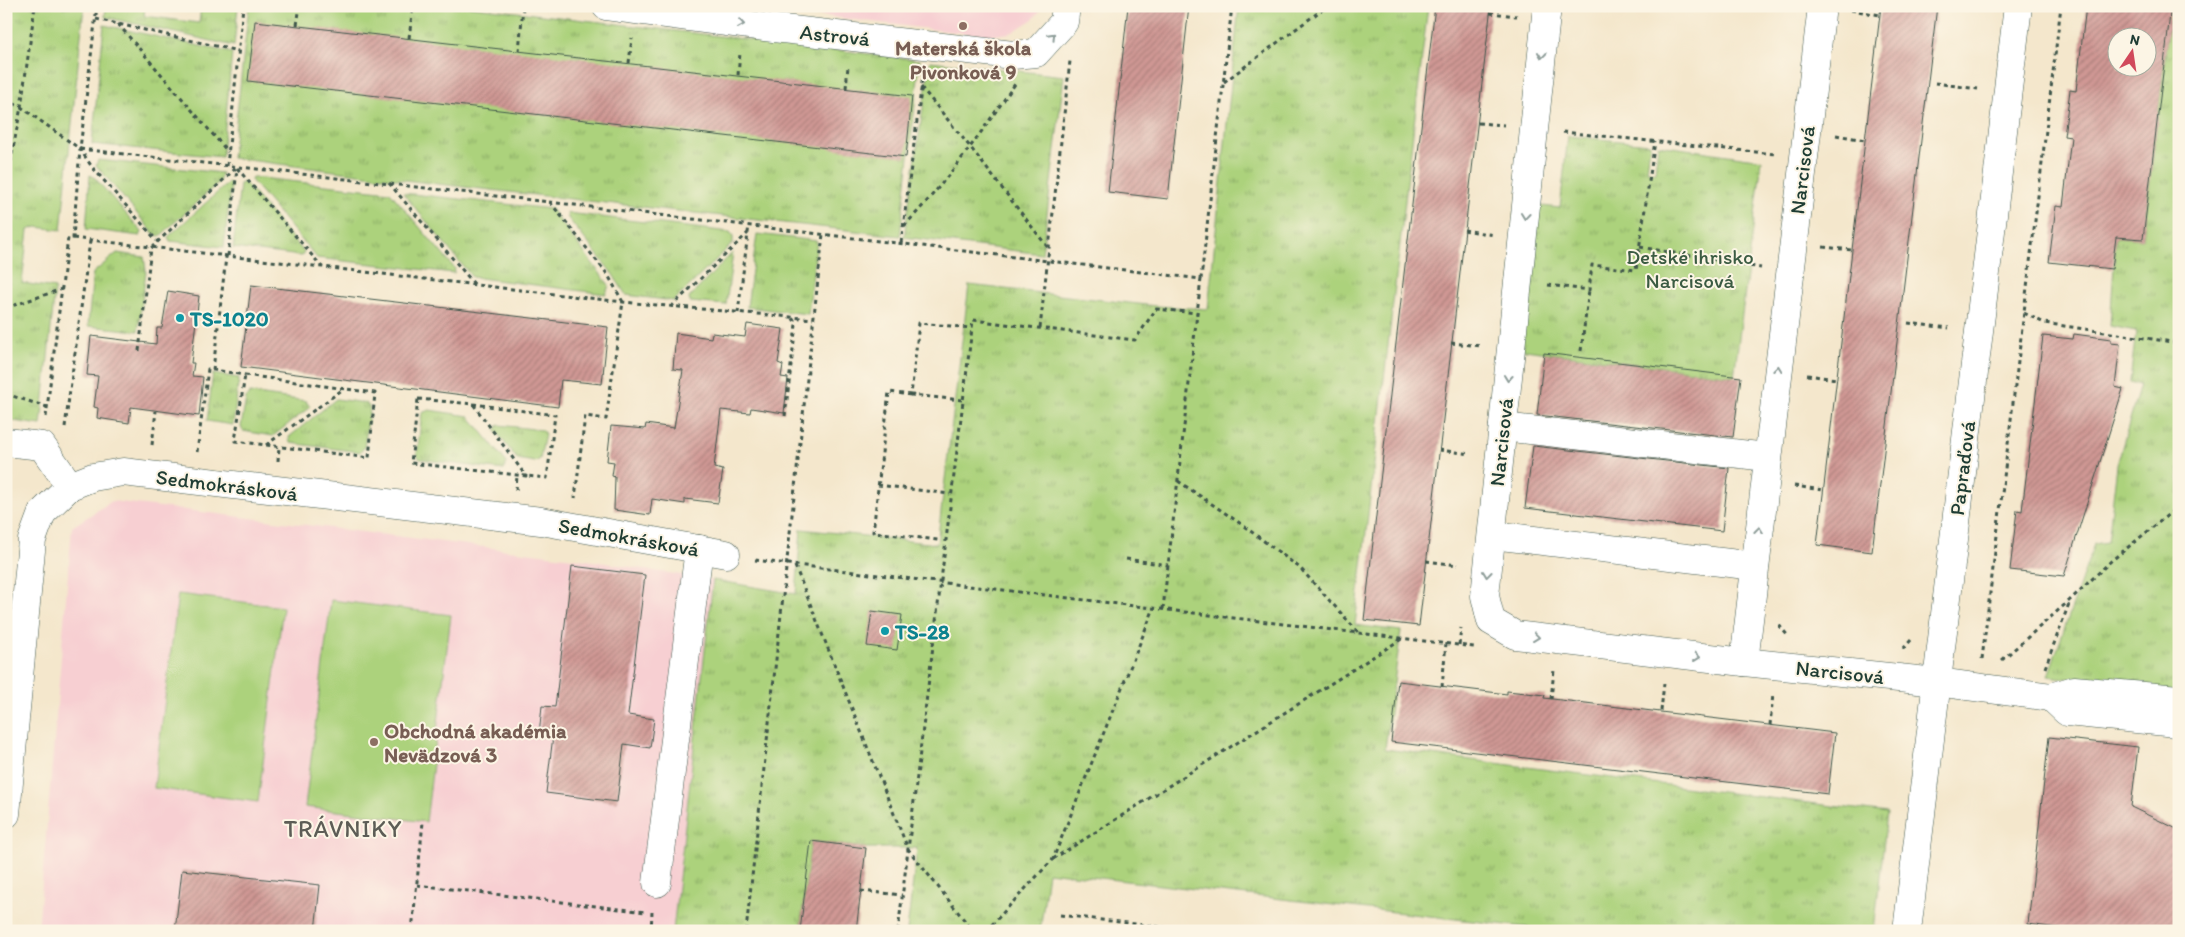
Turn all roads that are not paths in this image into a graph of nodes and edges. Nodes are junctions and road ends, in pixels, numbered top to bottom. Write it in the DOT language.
graph roads {
  1 [pos="606,6"];
  2 [pos="1066,6"];
  3 [pos="1548,6"];
  4 [pos="2018,6"];
  5 [pos="1834,8"];
  6 [pos="1503,427"];
  7 [pos="6,442"];
  8 [pos="1767,457"];
  9 [pos="70,486"];
  10 [pos="1492,535"];
  11 [pos="699,549"];
  12 [pos="726,554"];
  13 [pos="1755,566"];
  14 [pos="1744,662"];
  15 [pos="1937,682"];
  16 [pos="2178,711"];
  17 [pos="8,778"];
  18 [pos="6,814"];
  19 [pos="657,882"];
  20 [pos="1907,931"];
  1 -- 2 [label="street, Astrová, one-way"];
  3 -- 6 [label="street, Narcisová, one-way"];
  4 -- 15 [label="street, Papraďová"];
  8 -- 5 [label="street, Narcisová, one-way"];
  6 -- 8 [label="street"];
  6 -- 10 [label="street, Narcisová"];
  7 -- 9 [label="street"];
  13 -- 8 [label="street, Narcisová, one-way"];
  9 -- 11 [label="street, Sedmokrásková"];
  9 -- 17 [label="street, Sedmokrásková"];
  10 -- 13 [label="street"];
  10 -- 14 [label="street, Narcisová, one-way"];
  11 -- 12 [label="street, Sedmokrásková"];
  11 -- 19 [label="street"];
  13 -- 14 [label="street, Narcisová"];
  14 -- 15 [label="street, Narcisová"];
  15 -- 16 [label="street, Narcisová"];
  15 -- 20 [label="street, Papraďová"];
  17 -- 18 [label="street, Sedmokrásková"];
}
